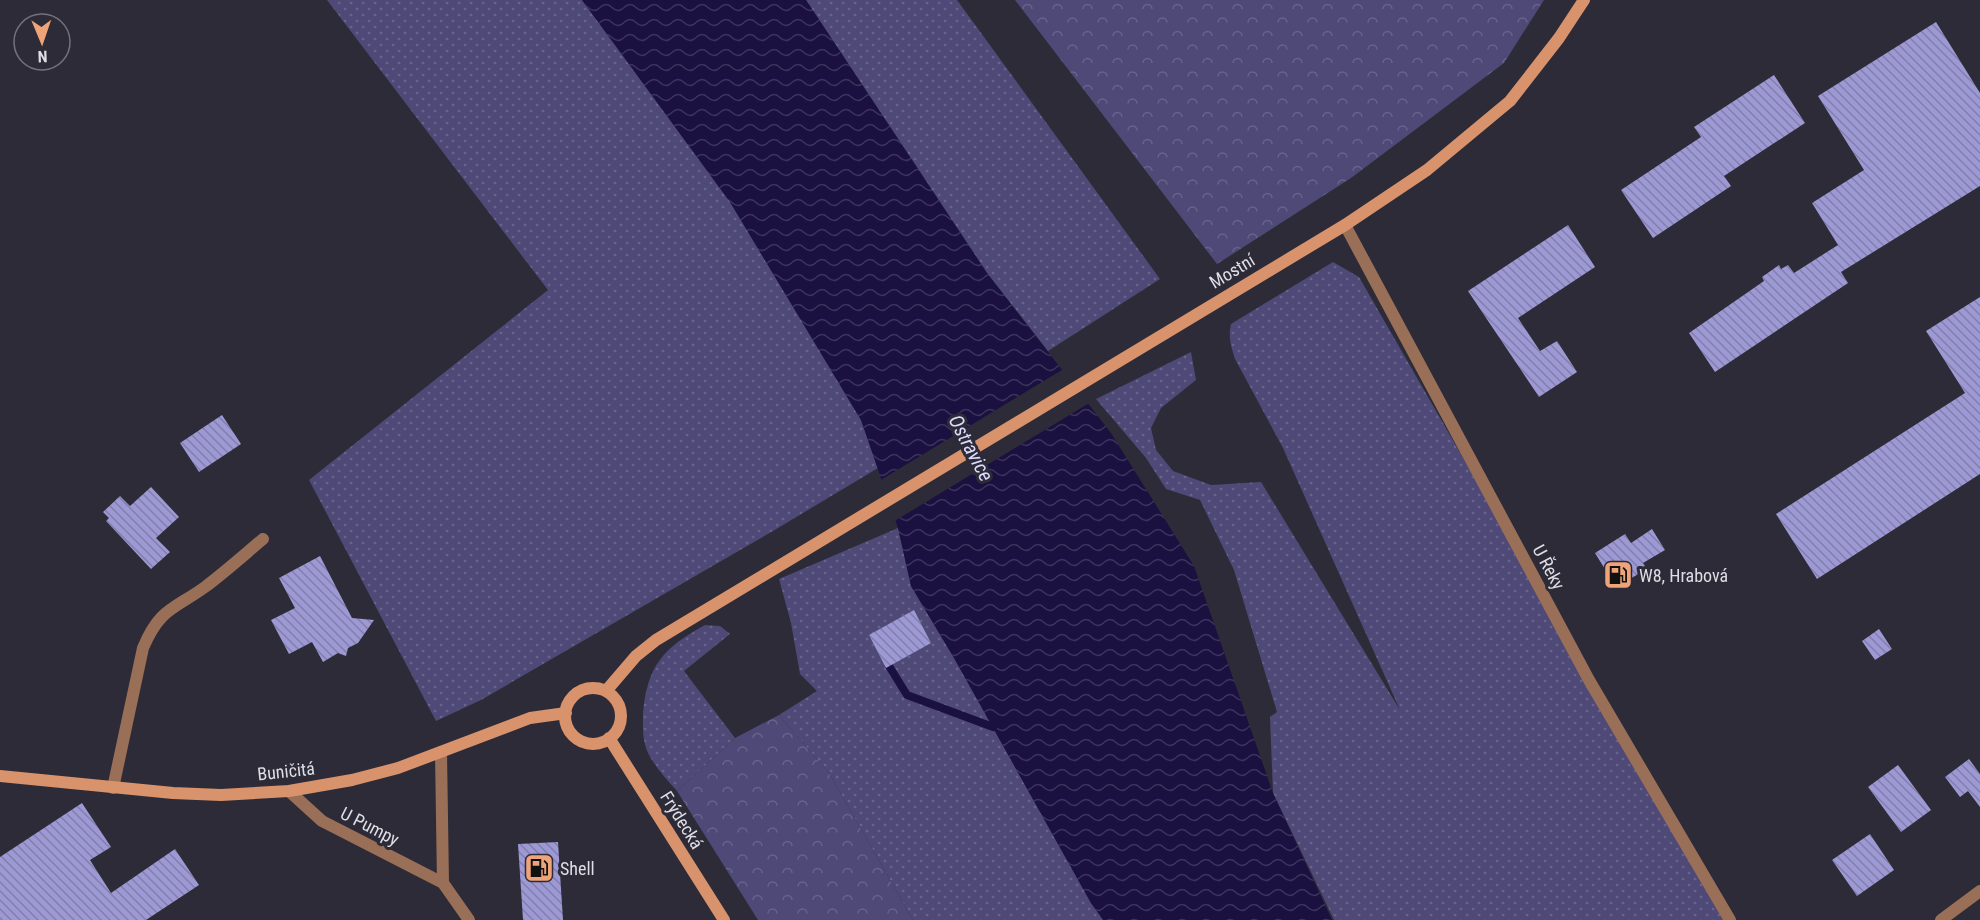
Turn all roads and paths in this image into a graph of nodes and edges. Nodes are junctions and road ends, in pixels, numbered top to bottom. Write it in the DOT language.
graph roads {
  1 [pos="1584,0"];
  2 [pos="1345,225"];
  3 [pos="263,539"];
  4 [pos="606,692"];
  5 [pos="566,712"];
  6 [pos="609,738"];
  7 [pos="441,752"];
  8 [pos="0,776"];
  9 [pos="113,788"];
  10 [pos="288,791"];
  11 [pos="442,883"];
  12 [pos="1980,891"];
  13 [pos="469,920"];
  14 [pos="724,920"];
  15 [pos="1730,920"];
  16 [pos="1941,920"];
  1 -- 2 [label="main road, Mostní"];
  2 -- 4 [label="main road, Mostní"];
  2 -- 15 [label="street, U Řeky"];
  3 -- 9 [label="street"];
  4 -- 5 [label="main road"];
  4 -- 6 [label="main road"];
  5 -- 6 [label="main road"];
  5 -- 7 [label="main road, Buničitá"];
  6 -- 14 [label="main road, Frýdecká"];
  7 -- 10 [label="main road, Buničitá"];
  7 -- 11 [label="street"];
  8 -- 9 [label="main road, Buničitá"];
  9 -- 10 [label="main road, Buničitá"];
  10 -- 11 [label="street, U Pumpy"];
  11 -- 13 [label="street, U Pumpy"];
  12 -- 16 [label="street"];
}
